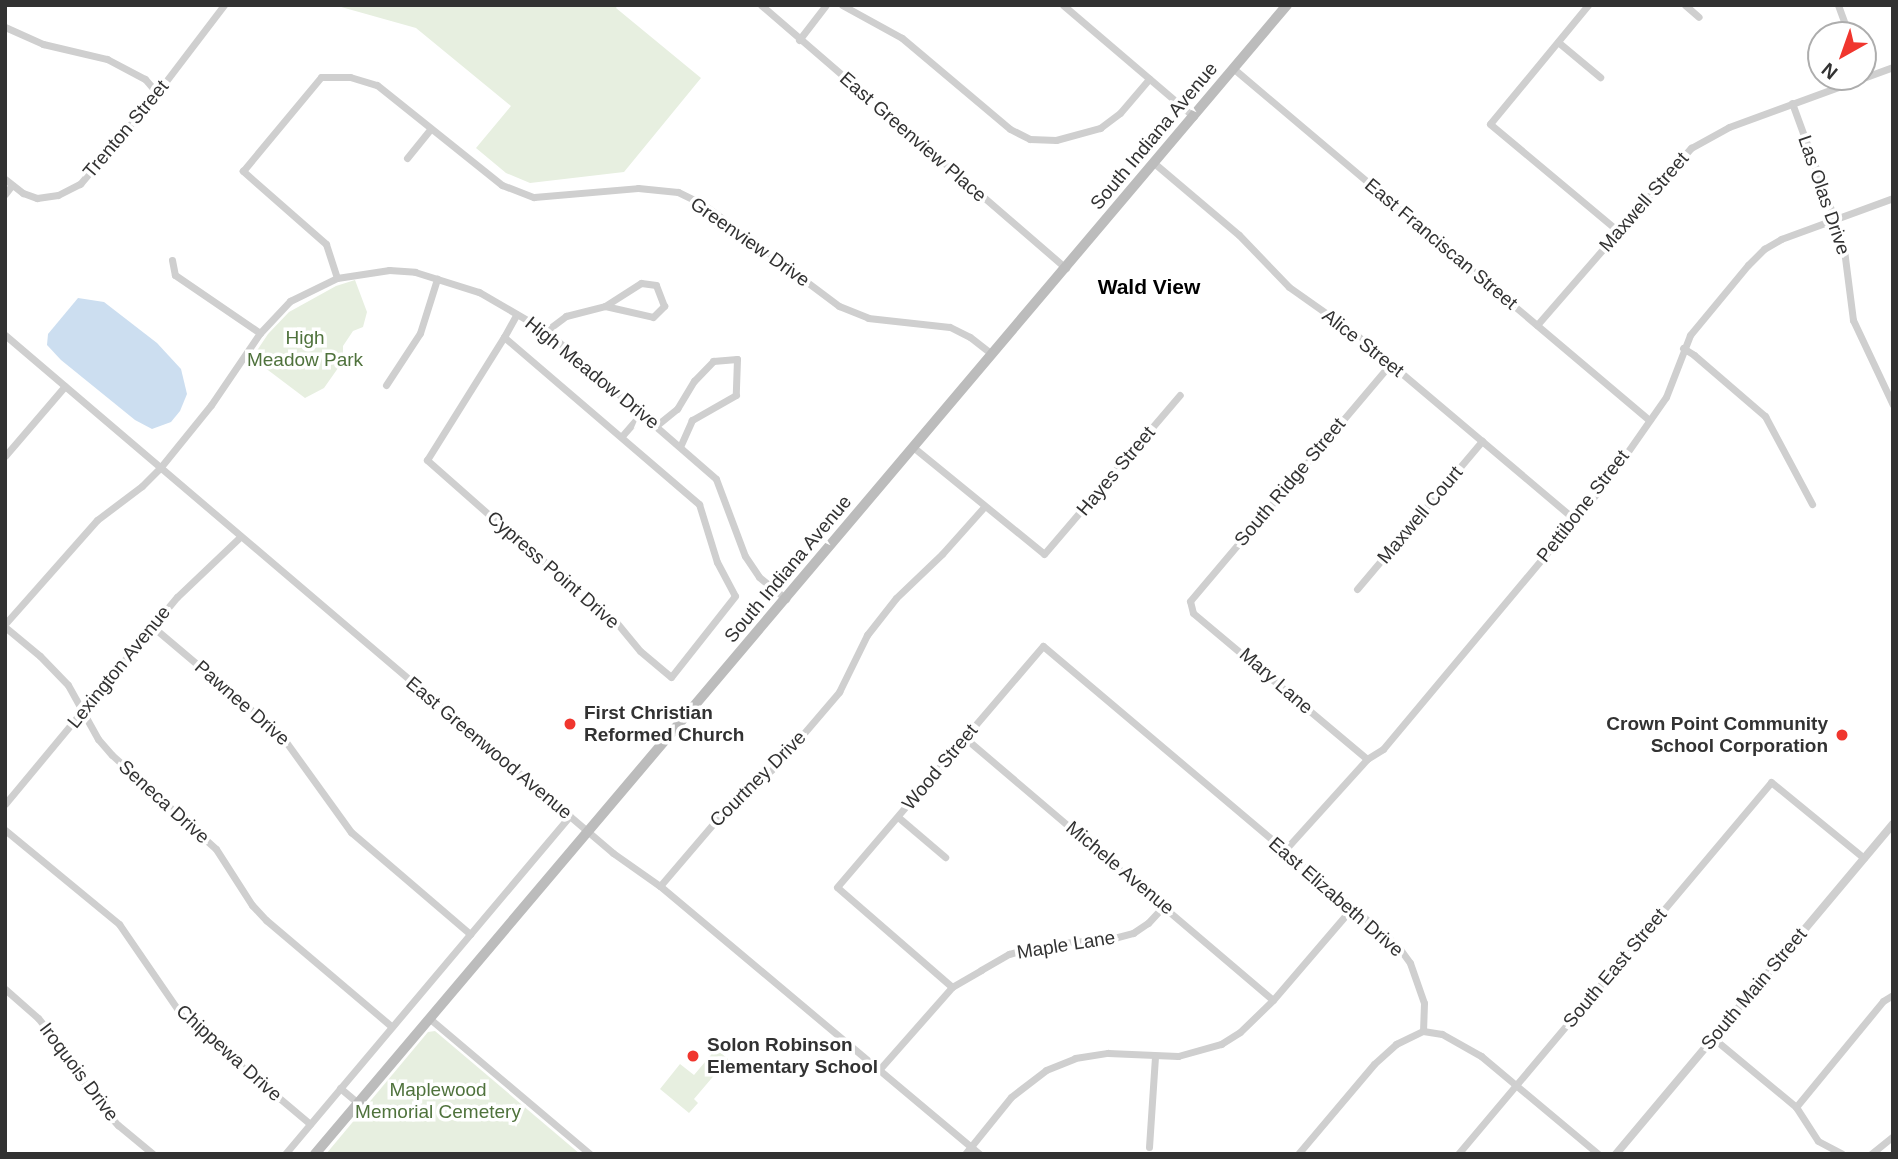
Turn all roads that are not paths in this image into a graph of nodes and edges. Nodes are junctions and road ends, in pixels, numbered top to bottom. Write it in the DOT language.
graph roads {
  1 [pos="224,5"];
  2 [pos="761,5"];
  3 [pos="826,5"];
  4 [pos="842,5"];
  5 [pos="1063,5"];
  6 [pos="1287,5"];
  7 [pos="1588,5"];
  8 [pos="1685,5"];
  9 [pos="1699,17"];
  10 [pos="5,27"];
  11 [pos="799,40"];
  12 [pos="1558,42"];
  13 [pos="1234,69"];
  14 [pos="1600,77"];
  15 [pos="1149,79"];
  16 [pos="1825,91"];
  17 [pos="157,93"];
  18 [pos="1793,103"];
  19 [pos="1194,117"];
  20 [pos="430,130"];
  21 [pos="407,159"];
  22 [pos="1154,163"];
  23 [pos="5,179"];
  24 [pos="12,185"];
  25 [pos="5,194"];
  26 [pos="1893,198"];
  27 [pos="1835,219"];
  28 [pos="1618,232"];
  29 [pos="172,260"];
  30 [pos="1066,268"];
  31 [pos="337,278"];
  32 [pos="437,279"];
  33 [pos="605,306"];
  34 [pos="517,314"];
  35 [pos="1537,325"];
  36 [pos="546,331"];
  37 [pos="260,333"];
  38 [pos="5,335"];
  39 [pos="504,337"];
  40 [pos="1683,348"];
  41 [pos="992,354"];
  42 [pos="1391,363"];
  43 [pos="386,385"];
  44 [pos="65,386"];
  45 [pos="1180,395"];
  46 [pos="1893,405"];
  47 [pos="642,413"];
  48 [pos="1649,420"];
  49 [pos="657,425"];
  50 [pos="622,436"];
  51 [pos="1482,441"];
  52 [pos="681,445"];
  53 [pos="913,447"];
  54 [pos="5,456"];
  55 [pos="160,468"];
  56 [pos="1812,504"];
  57 [pos="984,507"];
  58 [pos="1576,520"];
  59 [pos="240,537"];
  60 [pos="1357,589"];
  61 [pos="786,599"];
  62 [pos="1189,601"];
  63 [pos="5,626"];
  64 [pos="153,627"];
  65 [pos="1042,646"];
  66 [pos="82,713"];
  67 [pos="965,738"];
  68 [pos="1367,759"];
  69 [pos="5,804"];
  70 [pos="570,816"];
  71 [pos="898,817"];
  72 [pos="1893,824"];
  73 [pos="5,830"];
  74 [pos="588,831"];
  75 [pos="1284,851"];
  76 [pos="945,858"];
  77 [pos="1864,859"];
  78 [pos="660,886"];
  79 [pos="1164,906"];
  80 [pos="1351,909"];
  81 [pos="470,934"];
  82 [pos="952,987"];
  83 [pos="5,989"];
  84 [pos="1893,995"];
  85 [pos="1273,1000"];
  86 [pos="429,1018"];
  87 [pos="392,1027"];
  88 [pos="1423,1031"];
  89 [pos="1713,1038"];
  90 [pos="1155,1056"];
  91 [pos="878,1071"];
  92 [pos="1516,1086"];
  93 [pos="340,1088"];
  94 [pos="358,1103"];
  95 [pos="1796,1107"];
  96 [pos="310,1124"];
  97 [pos="1893,1136"];
  98 [pos="971,1147"];
  99 [pos="1149,1147"];
  100 [pos="153,1154"];
  101 [pos="285,1154"];
  102 [pos="315,1154"];
  103 [pos="590,1154"];
  104 [pos="965,1154"];
  105 [pos="979,1154"];
  106 [pos="1298,1154"];
  107 [pos="1458,1154"];
  108 [pos="1598,1154"];
  109 [pos="1616,1154"];
  110 [pos="1842,1154"];
  111 [pos="1871,1154"];
  1 -- 17 [label="street, Trenton Street"];
  2 -- 11 [label="street, East Greenview Place"];
  3 -- 11 [label="street"];
  4 -- 15 [label="street"];
  5 -- 15 [label="street"];
  6 -- 13 [label="main road, South Indiana Avenue"];
  7 -- 12 [label="street"];
  8 -- 9 [label="street"];
  10 -- 17 [label="street"];
  11 -- 30 [label="street, East Greenview Place"];
  12 -- 14 [label="street"];
  12 -- 28 [label="street"];
  13 -- 19 [label="main road, South Indiana Avenue"];
  13 -- 35 [label="street, East Franciscan Street"];
  15 -- 19 [label="street"];
  16 -- 18 [label="street, Maxwell Street"];
  17 -- 24 [label="street, Trenton Street"];
  18 -- 27 [label="street, Las Olas Drive"];
  18 -- 28 [label="street, Maxwell Street"];
  19 -- 22 [label="main road, South Indiana Avenue"];
  20 -- 21 [label="street"];
  20 -- 31 [label="street, Greenview Drive"];
  20 -- 41 [label="street, Greenview Drive"];
  22 -- 30 [label="main road, South Indiana Avenue"];
  22 -- 42 [label="street, Alice Street"];
  23 -- 24 [label="street, Trenton Street"];
  24 -- 25 [label="street"];
  26 -- 27 [label="street, Pettibone Street"];
  27 -- 40 [label="street, Pettibone Street"];
  27 -- 46 [label="street, Las Olas Drive"];
  28 -- 35 [label="street, Maxwell Street"];
  29 -- 37 [label="street"];
  30 -- 41 [label="main road, South Indiana Avenue"];
  31 -- 32 [label="street, High Meadow Drive"];
  31 -- 37 [label="street, High Meadow Drive"];
  32 -- 34 [label="street, High Meadow Drive"];
  32 -- 43 [label="street"];
  33 -- 33 [label="street"];
  33 -- 36 [label="street"];
  34 -- 36 [label="street, High Meadow Drive"];
  34 -- 39 [label="street"];
  35 -- 48 [label="street, East Franciscan Street"];
  36 -- 47 [label="street, High Meadow Drive"];
  37 -- 55 [label="street, High Meadow Drive"];
  38 -- 44 [label="street, East Greenwood Avenue"];
  39 -- 50 [label="street, Cypress Point Drive"];
  39 -- 50 [label="street, Cypress Point Drive"];
  40 -- 48 [label="street, Pettibone Street"];
  40 -- 56 [label="street"];
  41 -- 53 [label="main road, South Indiana Avenue"];
  42 -- 51 [label="street, Alice Street"];
  42 -- 62 [label="street, South Ridge Street"];
  44 -- 54 [label="street"];
  44 -- 55 [label="street, East Greenwood Avenue"];
  45 -- 57 [label="street, Hayes Street"];
  47 -- 49 [label="street, High Meadow Drive"];
  47 -- 50 [label="street"];
  48 -- 58 [label="street, Pettibone Street"];
  49 -- 52 [label="street, High Meadow Drive"];
  49 -- 52 [label="street"];
  51 -- 58 [label="street, Alice Street"];
  51 -- 60 [label="street, Maxwell Court"];
  52 -- 61 [label="street, High Meadow Drive"];
  53 -- 57 [label="street"];
  53 -- 61 [label="main road, South Indiana Avenue"];
  55 -- 59 [label="street, East Greenwood Avenue"];
  55 -- 63 [label="street, High Meadow Drive"];
  57 -- 78 [label="street, Courtney Drive"];
  58 -- 68 [label="street, Pettibone Street"];
  59 -- 64 [label="street, Lexington Avenue"];
  59 -- 70 [label="street, East Greenwood Avenue"];
  61 -- 74 [label="main road, South Indiana Avenue"];
  62 -- 68 [label="street, Mary Lane"];
  63 -- 66 [label="street, Seneca Drive"];
  64 -- 66 [label="street, Lexington Avenue"];
  64 -- 81 [label="street, Pawnee Drive"];
  65 -- 67 [label="street, Wood Street"];
  65 -- 75 [label="street, East Elizabeth Drive"];
  66 -- 69 [label="street, Lexington Avenue"];
  66 -- 87 [label="street, Seneca Drive"];
  67 -- 71 [label="street, Wood Street"];
  67 -- 79 [label="street, Michele Avenue"];
  68 -- 75 [label="street, Pettibone Street"];
  70 -- 74 [label="street, East Greenwood Avenue"];
  70 -- 81 [label="street"];
  71 -- 76 [label="street"];
  71 -- 82 [label="street, Wood Street"];
  72 -- 77 [label="street, South Main Street"];
  73 -- 96 [label="street, Chippewa Drive"];
  74 -- 78 [label="street, East Greenwood Avenue"];
  74 -- 86 [label="main road, South Indiana Avenue"];
  75 -- 80 [label="street, East Elizabeth Drive"];
  77 -- 89 [label="street, South Main Street"];
  77 -- 92 [label="street, South East Street"];
  78 -- 91 [label="street, East Greenwood Avenue"];
  79 -- 82 [label="street, Maple Lane"];
  79 -- 85 [label="street, Michele Avenue"];
  80 -- 85 [label="street"];
  80 -- 88 [label="street, East Elizabeth Drive"];
  81 -- 87 [label="street"];
  82 -- 91 [label="street, Maple Lane"];
  83 -- 100 [label="street, Iroquois Drive"];
  84 -- 95 [label="street"];
  85 -- 90 [label="street"];
  86 -- 94 [label="main road, South Indiana Avenue"];
  86 -- 103 [label="street"];
  87 -- 93 [label="street"];
  88 -- 92 [label="street"];
  88 -- 106 [label="street"];
  89 -- 95 [label="street"];
  89 -- 109 [label="street, South Main Street"];
  90 -- 98 [label="street"];
  90 -- 99 [label="street"];
  91 -- 98 [label="street, East Greenwood Avenue"];
  92 -- 107 [label="street, South East Street"];
  92 -- 108 [label="street"];
  93 -- 94 [label="street"];
  93 -- 96 [label="street"];
  94 -- 102 [label="main road, South Indiana Avenue"];
  95 -- 110 [label="street"];
  96 -- 101 [label="street"];
  97 -- 111 [label="street"];
  98 -- 104 [label="street"];
  98 -- 105 [label="street, East Greenwood Avenue"];
}
